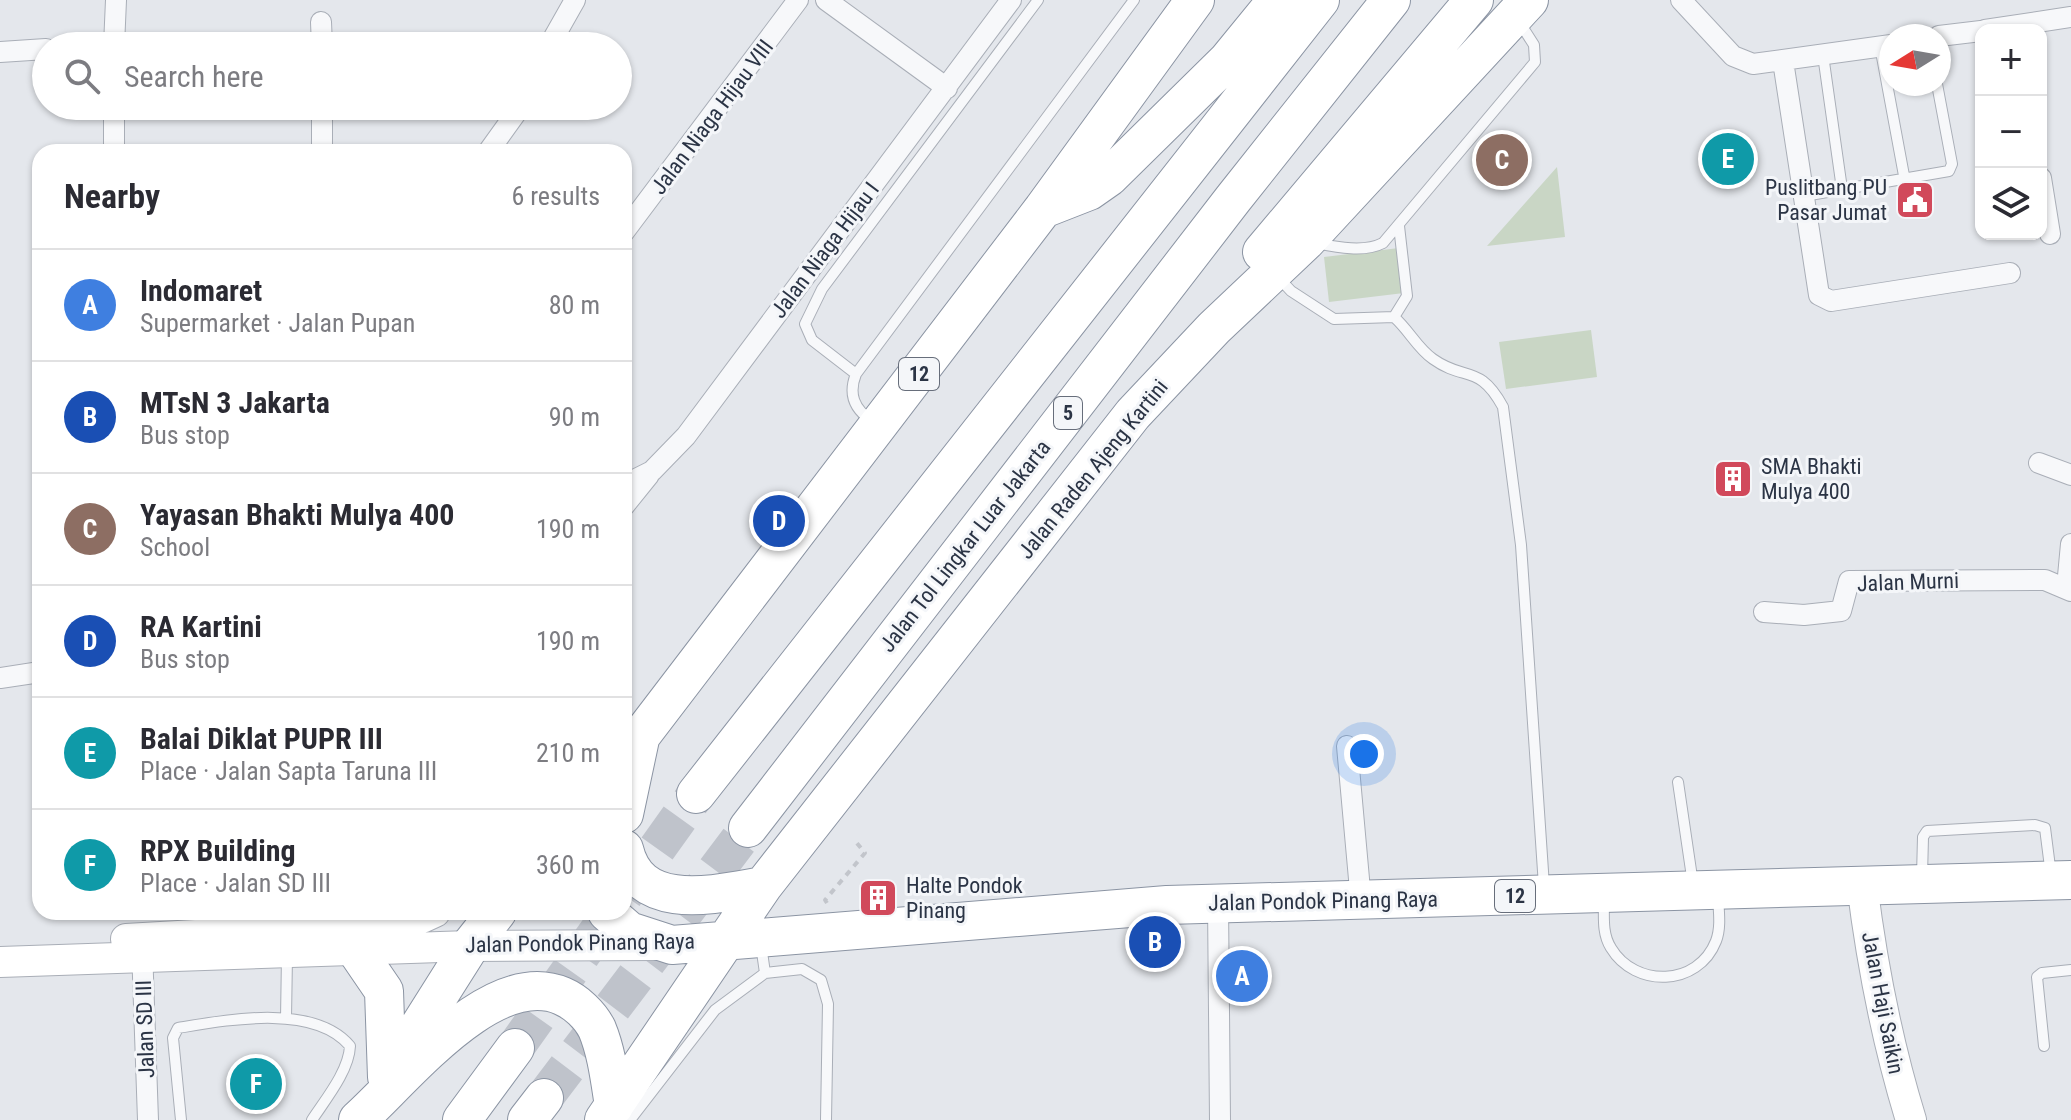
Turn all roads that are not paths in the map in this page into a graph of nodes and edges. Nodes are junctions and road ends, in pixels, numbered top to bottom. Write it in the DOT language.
graph roads {
  1 [pos="116,0"];
  2 [pos="559,0"];
  3 [pos="575,0"];
  4 [pos="798,0"];
  5 [pos="826,0"];
  6 [pos="1011,0"];
  7 [pos="1038,0"];
  8 [pos="1134,0"];
  9 [pos="1195,0"];
  10 [pos="1277,0"];
  11 [pos="1320,0"];
  12 [pos="1391,0"];
  13 [pos="1474,0"];
  14 [pos="1681,0"];
  15 [pos="1522,8"];
  16 [pos="2071,17"];
  17 [pos="321,22"];
  18 [pos="559,23"];
  19 [pos="2034,24"];
  20 [pos="1975,31"];
  21 [pos="115,32"];
  22 [pos="321,32"];
  23 [pos="555,32"];
  24 [pos="1951,34"];
  25 [pos="1879,47"];
  26 [pos="32,50"];
  27 [pos="0,52"];
  28 [pos="1823,55"];
  29 [pos="1783,61"];
  30 [pos="947,88"];
  31 [pos="1893,96"];
  32 [pos="1939,96"];
  33 [pos="114,120"];
  34 [pos="322,120"];
  35 [pos="511,120"];
  36 [pos="114,144"];
  37 [pos="322,144"];
  38 [pos="494,144"];
  39 [pos="1905,181"];
  40 [pos="1842,189"];
  41 [pos="1804,196"];
  42 [pos="1043,209"];
  43 [pos="2047,215"];
  44 [pos="632,222"];
  45 [pos="1399,226"];
  46 [pos="2050,234"];
  47 [pos="1306,241"];
  48 [pos="1273,273"];
  49 [pos="2010,273"];
  50 [pos="1396,319"];
  51 [pos="1214,328"];
  52 [pos="856,374"];
  53 [pos="880,426"];
  54 [pos="2039,463"];
  55 [pos="652,471"];
  56 [pos="2071,475"];
  57 [pos="632,481"];
  58 [pos="632,496"];
  59 [pos="2071,544"];
  60 [pos="2069,589"];
  61 [pos="1764,612"];
  62 [pos="32,673"];
  63 [pos="0,678"];
  64 [pos="1347,746"];
  65 [pos="632,749"];
  66 [pos="1678,782"];
  67 [pos="696,794"];
  68 [pos="748,828"];
  69 [pos="632,868"];
  70 [pos="2061,880"];
  71 [pos="1921,883"];
  72 [pos="1862,884"];
  73 [pos="763,886"];
  74 [pos="1706,889"];
  75 [pos="1604,893"];
  76 [pos="1546,896"];
  77 [pos="1361,901"];
  78 [pos="1218,903"];
  79 [pos="405,920"];
  80 [pos="491,920"];
  81 [pos="616,920"];
  82 [pos="745,937"];
  83 [pos="212,943"];
  84 [pos="0,945"];
  85 [pos="672,945"];
  86 [pos="470,946"];
  87 [pos="142,947"];
  88 [pos="356,950"];
  89 [pos="287,952"];
  90 [pos="0,962"];
  91 [pos="2071,970"];
  92 [pos="765,973"];
  93 [pos="286,1018"];
  94 [pos="2044,1046"];
  95 [pos="515,1048"];
  96 [pos="387,1077"];
  97 [pos="615,1117"];
  98 [pos="148,1120"];
  99 [pos="181,1120"];
  100 [pos="312,1120"];
  101 [pos="357,1120"];
  102 [pos="462,1120"];
  103 [pos="826,1120"];
  104 [pos="1220,1120"];
  105 [pos="1911,1120"];
  1 -- 21 [label="street"];
  2 -- 18 [label="street"];
  3 -- 18 [label="street"];
  4 -- 44 [label="street, Jalan Niaga Hijau VIII"];
  5 -- 30 [label="street"];
  6 -- 30 [label="street, Jalan Niaga Hijau I"];
  7 -- 52 [label="lane"];
  8 -- 52 [label="lane"];
  9 -- 42 [label="highway, 12"];
  10 -- 42 [label="highway"];
  11 -- 67 [label="highway"];
  12 -- 68 [label="highway, Jalan Tol Lingkar Luar Jakarta / 5"];
  13 -- 51 [label="highway"];
  14 -- 29 [label="street"];
  15 -- 45 [label="lane"];
  15 -- 47 [label="highway, Jalan Raden Ajeng Kartini"];
  16 -- 19 [label="street"];
  17 -- 22 [label="street"];
  18 -- 23 [label="street"];
  20 -- 24 [label="street"];
  25 -- 28 [label="street"];
  26 -- 27 [label="street"];
  28 -- 29 [label="street"];
  28 -- 40 [label="lane"];
  29 -- 41 [label="street"];
  30 -- 55 [label="street, Jalan Niaga Hijau I"];
  31 -- 39 [label="lane"];
  32 -- 39 [label="lane"];
  33 -- 36 [label="street"];
  34 -- 37 [label="street"];
  35 -- 38 [label="street"];
  39 -- 40 [label="lane"];
  40 -- 41 [label="lane"];
  41 -- 49 [label="street"];
  42 -- 53 [label="highway, 12"];
  43 -- 46 [label="street"];
  45 -- 47 [label="lane"];
  45 -- 50 [label="lane"];
  47 -- 48 [label="highway, Jalan Raden Ajeng Kartini"];
  48 -- 50 [label="lane"];
  48 -- 51 [label="highway, Jalan Raden Ajeng Kartini"];
  50 -- 76 [label="lane"];
  51 -- 73 [label="highway, Jalan Raden Ajeng Kartini"];
  52 -- 53 [label="lane"];
  53 -- 65 [label="highway, 12"];
  54 -- 56 [label="street"];
  55 -- 57 [label="street, Jalan Niaga Hijau I"];
  55 -- 58 [label="street"];
  59 -- 60 [label="street"];
  60 -- 61 [label="street, Jalan Murni"];
  62 -- 63 [label="street"];
  64 -- 77 [label="street"];
  66 -- 74 [label="lane"];
  69 -- 73 [label="highway"];
  70 -- 71 [label="highway, Jalan Pondok Pinang Raya / 12"];
  70 -- 71 [label="lane"];
  71 -- 72 [label="highway, Jalan Pondok Pinang Raya / 12"];
  72 -- 74 [label="highway, Jalan Pondok Pinang Raya / 12"];
  72 -- 105 [label="main road, Jalan Haji Saikin"];
  73 -- 82 [label="highway, Jalan Raden Ajeng Kartini"];
  74 -- 75 [label="highway, Jalan Pondok Pinang Raya / 12"];
  74 -- 75 [label="lane"];
  75 -- 76 [label="highway, Jalan Pondok Pinang Raya / 12"];
  76 -- 77 [label="highway, Jalan Pondok Pinang Raya / 12"];
  77 -- 78 [label="highway, Jalan Pondok Pinang Raya / 12"];
  78 -- 82 [label="highway, Jalan Pondok Pinang Raya / 12"];
  78 -- 104 [label="street"];
  79 -- 83 [label="main road, Jalan Pondok Pinang Raya"];
  80 -- 86 [label="highway"];
  81 -- 85 [label="highway, 12"];
  82 -- 85 [label="highway, Jalan Pondok Pinang Raya / 12"];
  82 -- 92 [label="lane"];
  82 -- 97 [label="highway, Jalan Raden Ajeng Kartini"];
  83 -- 87 [label="main road, Jalan Pondok Pinang Raya"];
  83 -- 89 [label="main road, Jalan Pondok Pinang Raya"];
  84 -- 87 [label="main road, Jalan Pondok Pinang Raya"];
  85 -- 86 [label="main road, Jalan Pondok Pinang Raya"];
  86 -- 88 [label="main road, Jalan Pondok Pinang Raya"];
  86 -- 96 [label="highway"];
  87 -- 90 [label="main road, Jalan Pondok Pinang Raya"];
  87 -- 98 [label="street, Jalan SD III"];
  88 -- 89 [label="main road, Jalan Pondok Pinang Raya"];
  88 -- 96 [label="highway"];
  89 -- 93 [label="lane"];
  91 -- 94 [label="lane"];
  92 -- 97 [label="lane"];
  92 -- 103 [label="lane"];
  93 -- 99 [label="lane"];
  93 -- 100 [label="lane"];
  95 -- 102 [label="highway"];
  96 -- 101 [label="highway"];
  97 -- 101 [label="highway"];
}
